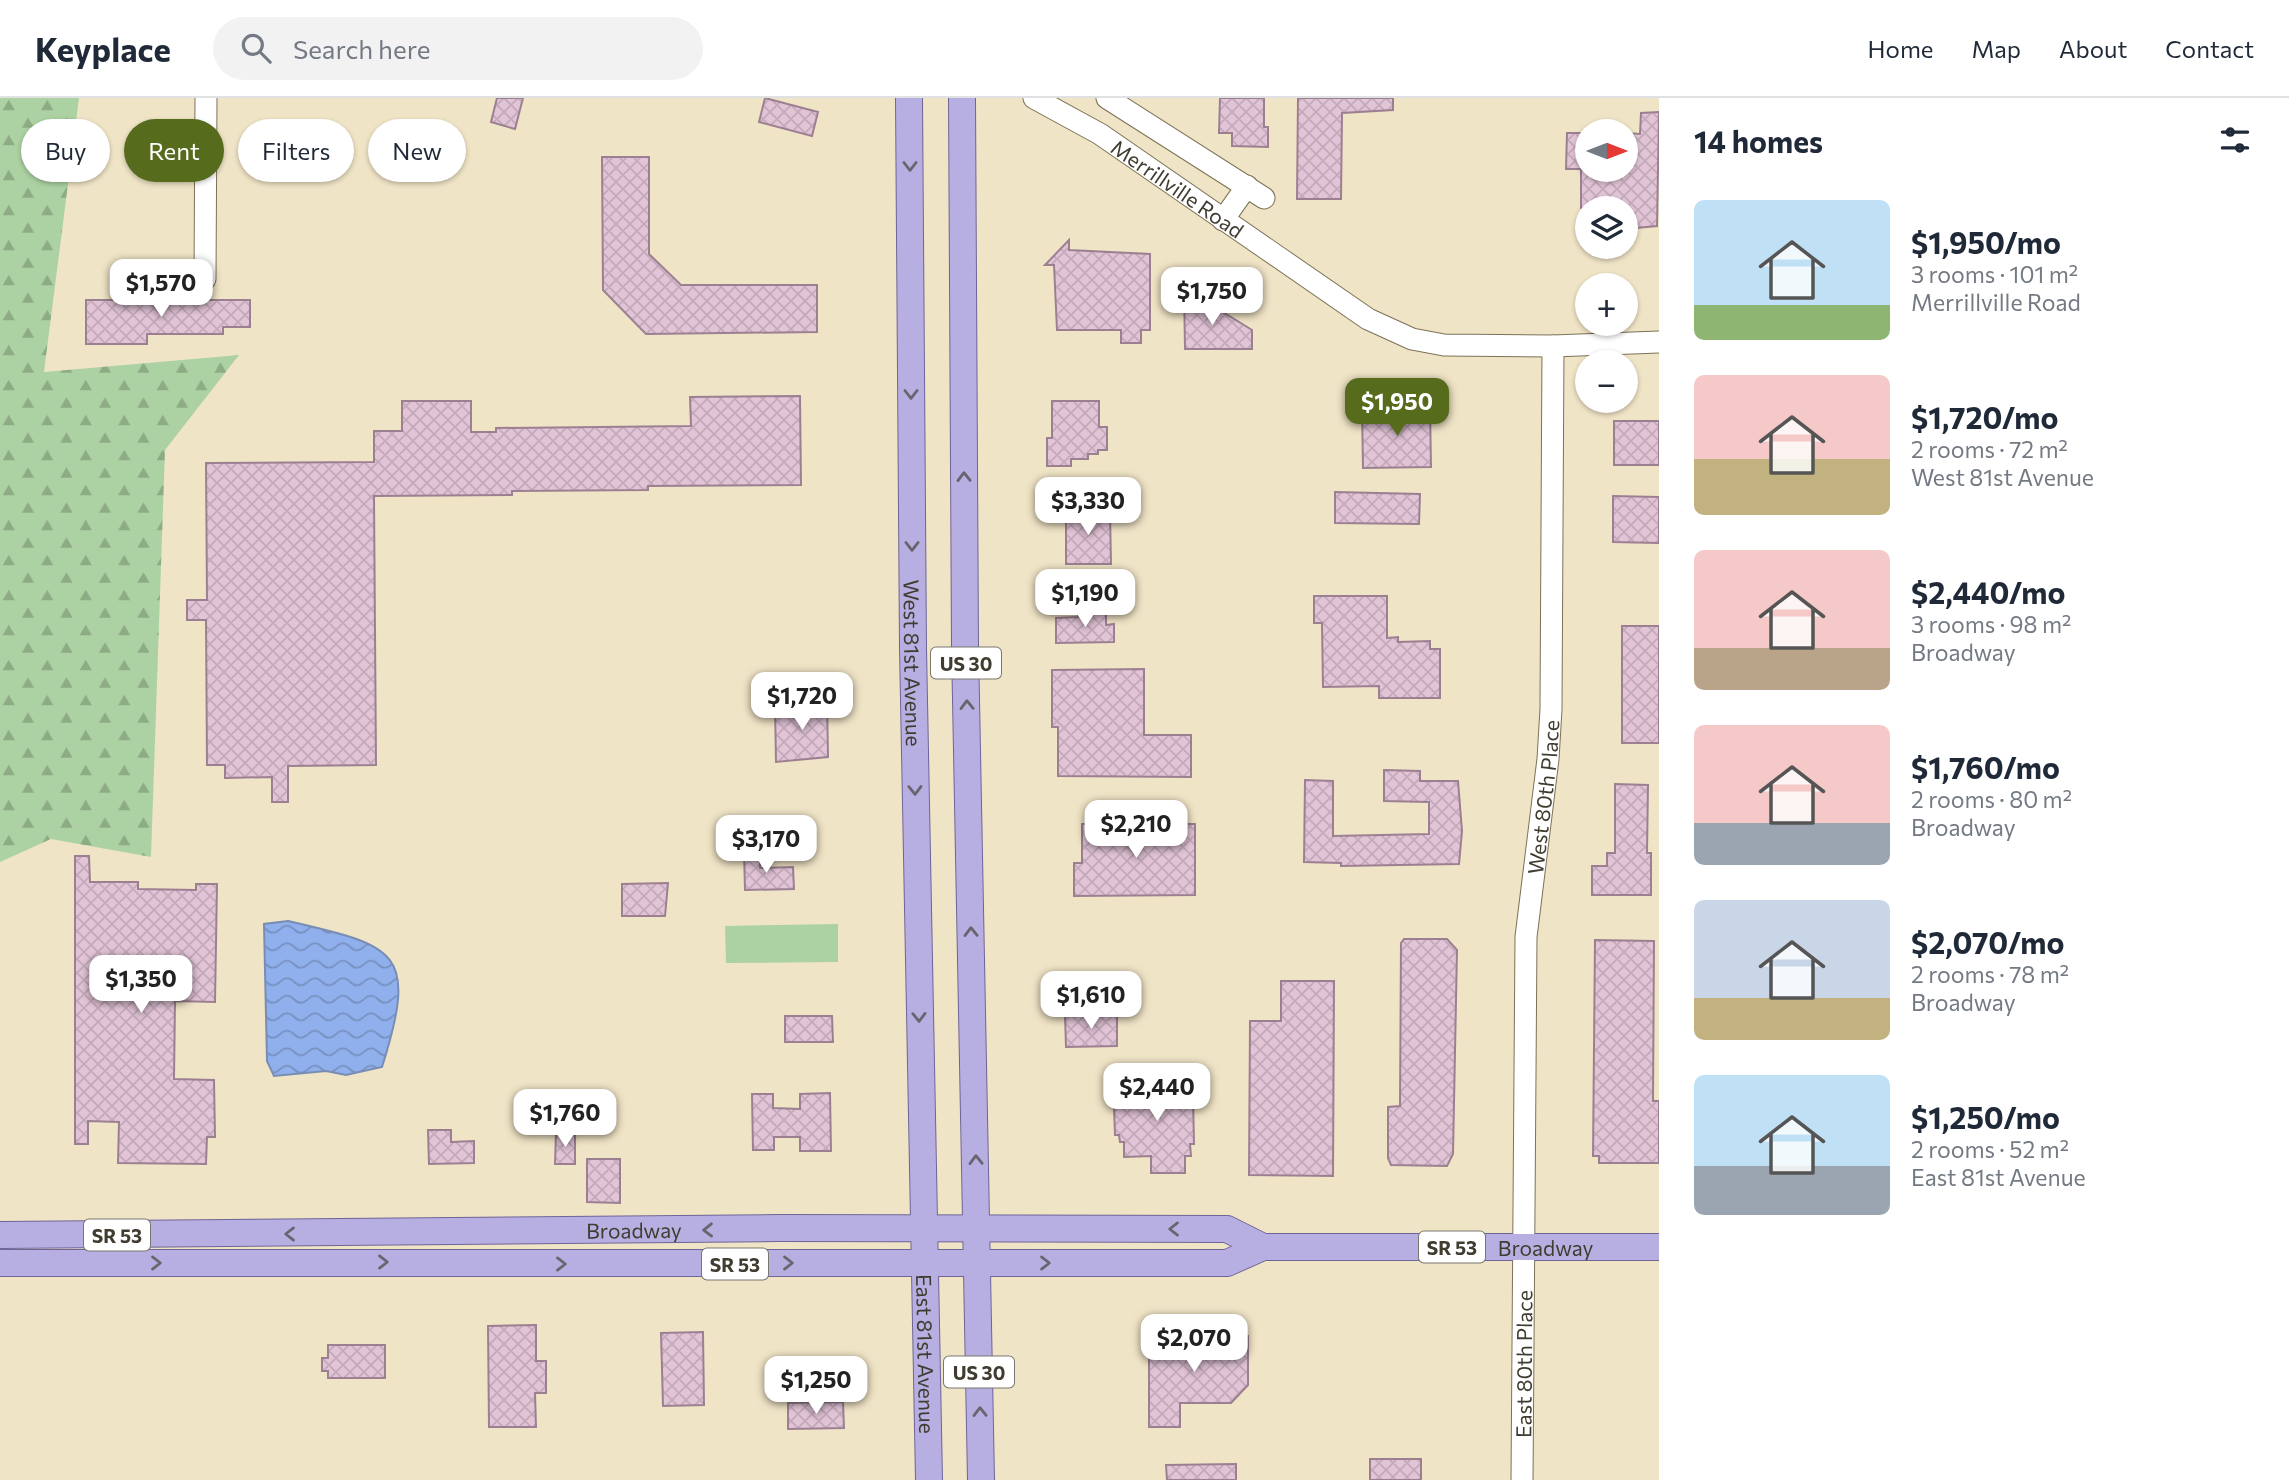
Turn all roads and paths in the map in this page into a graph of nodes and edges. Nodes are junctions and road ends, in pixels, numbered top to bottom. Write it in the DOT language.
graph roads {
  1 [pos="206,98"];
  2 [pos="909,98"];
  3 [pos="962,98"];
  4 [pos="1034,98"];
  5 [pos="1107,98"];
  6 [pos="1223,220"];
  7 [pos="205,279"];
  8 [pos="1659,342"];
  9 [pos="1553,346"];
  10 [pos="977,1228"];
  11 [pos="923,1229"];
  12 [pos="0,1235"];
  13 [pos="1263,1247"];
  14 [pos="1659,1247"];
  15 [pos="1524,1248"];
  16 [pos="0,1263"];
  17 [pos="924,1263"];
  18 [pos="977,1263"];
  19 [pos="929,1480"];
  20 [pos="981,1480"];
  21 [pos="1522,1480"];
  1 -- 7 [label="street"];
  2 -- 11 [label="main road, West 81st Avenue / US 30, one-way"];
  10 -- 3 [label="main road, US 30, one-way"];
  4 -- 6 [label="street, Merrillville Road"];
  5 -- 6 [label="street"];
  6 -- 9 [label="street, Merrillville Road"];
  8 -- 9 [label="street, Merrillville Road"];
  9 -- 15 [label="street, West 80th Place"];
  10 -- 11 [label="main road, Broadway / SR 53"];
  13 -- 10 [label="main road, Broadway / SR 53, one-way"];
  10 -- 18 [label="main road, US 30"];
  11 -- 12 [label="main road, Broadway / SR 53, one-way"];
  11 -- 17 [label="main road, East 81st Avenue / US 30"];
  13 -- 15 [label="main road, Broadway / SR 53"];
  18 -- 13 [label="main road, Broadway / SR 53, one-way"];
  14 -- 15 [label="main road, Broadway / SR 53"];
  15 -- 21 [label="street, East 80th Place"];
  16 -- 17 [label="main road, Broadway / SR 53, one-way"];
  17 -- 18 [label="main road, Broadway / SR 53"];
  17 -- 19 [label="main road, East 81st Avenue / US 30"];
  20 -- 18 [label="main road, US 30, one-way"];
}
